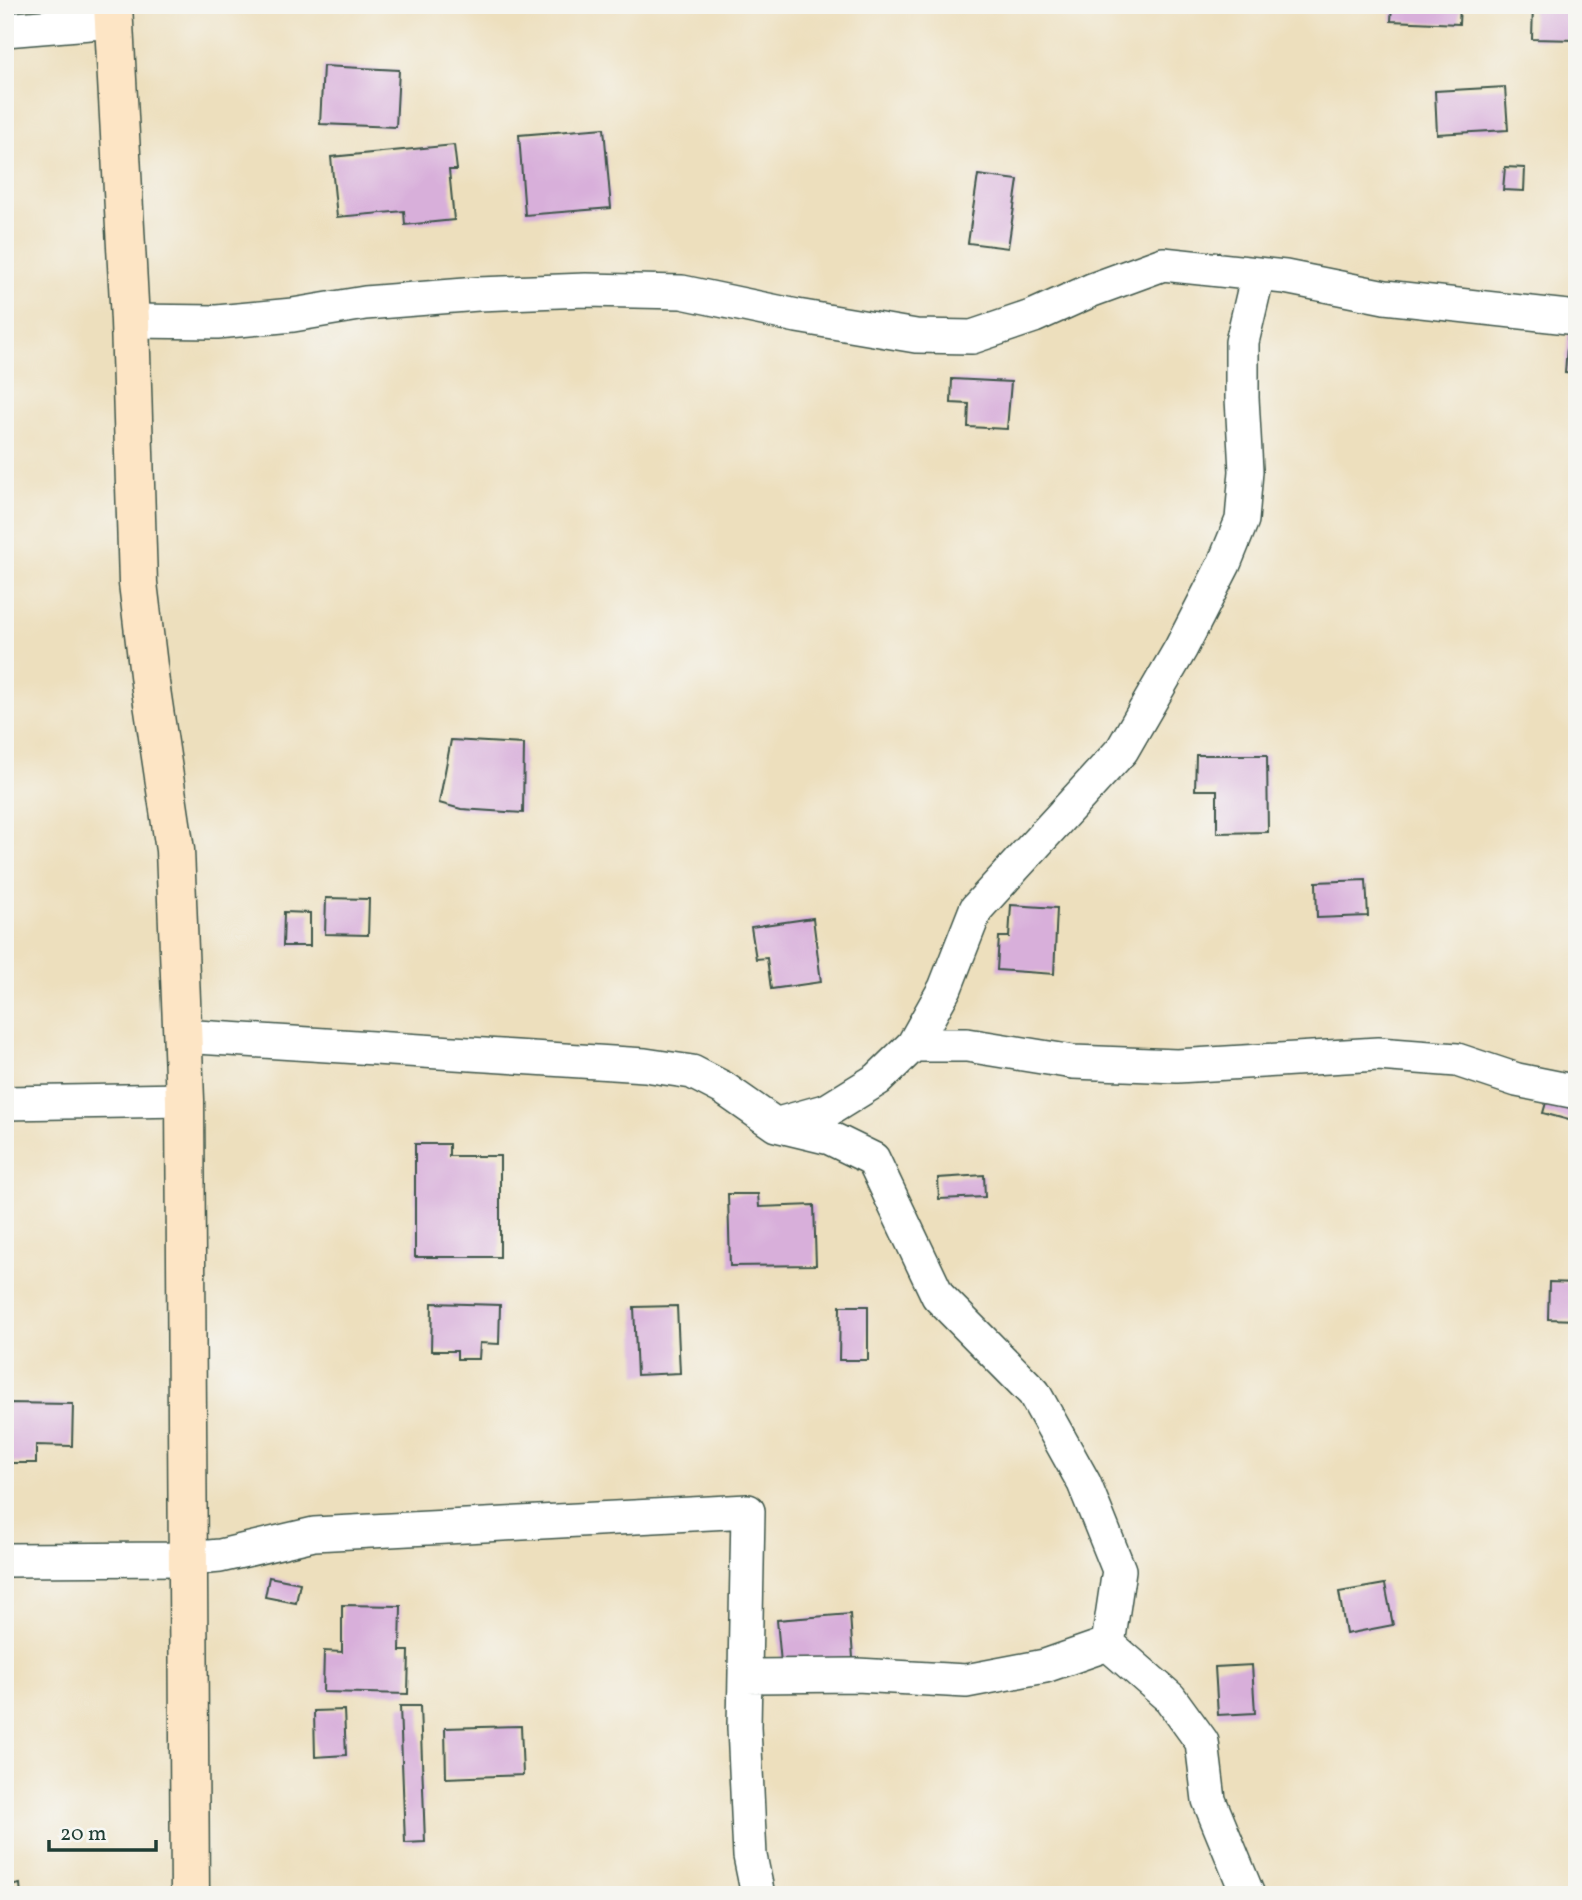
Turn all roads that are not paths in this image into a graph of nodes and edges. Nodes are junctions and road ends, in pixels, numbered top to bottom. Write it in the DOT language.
graph roads {
  1 [pos="113,13"];
  2 [pos="5,30"];
  3 [pos="1258,274"];
  4 [pos="1577,318"];
  5 [pos="130,321"];
  6 [pos="181,1036"];
  7 [pos="913,1045"];
  8 [pos="1577,1092"];
  9 [pos="185,1100"];
  10 [pos="5,1103"];
  11 [pos="776,1125"];
  12 [pos="187,1559"];
  13 [pos="5,1560"];
  14 [pos="1108,1644"];
  15 [pos="745,1676"];
  16 [pos="190,1895"];
  17 [pos="758,1895"];
  18 [pos="1248,1895"];
  1 -- 2 [label="street"];
  1 -- 5 [label="street"];
  3 -- 4 [label="street"];
  3 -- 5 [label="street"];
  3 -- 7 [label="street"];
  5 -- 6 [label="street"];
  6 -- 9 [label="street"];
  6 -- 11 [label="street"];
  7 -- 8 [label="street"];
  7 -- 11 [label="street"];
  9 -- 10 [label="street"];
  9 -- 12 [label="street"];
  11 -- 14 [label="street"];
  12 -- 13 [label="street"];
  12 -- 15 [label="street"];
  12 -- 16 [label="street"];
  14 -- 15 [label="street"];
  14 -- 18 [label="street"];
  15 -- 17 [label="street"];
}
